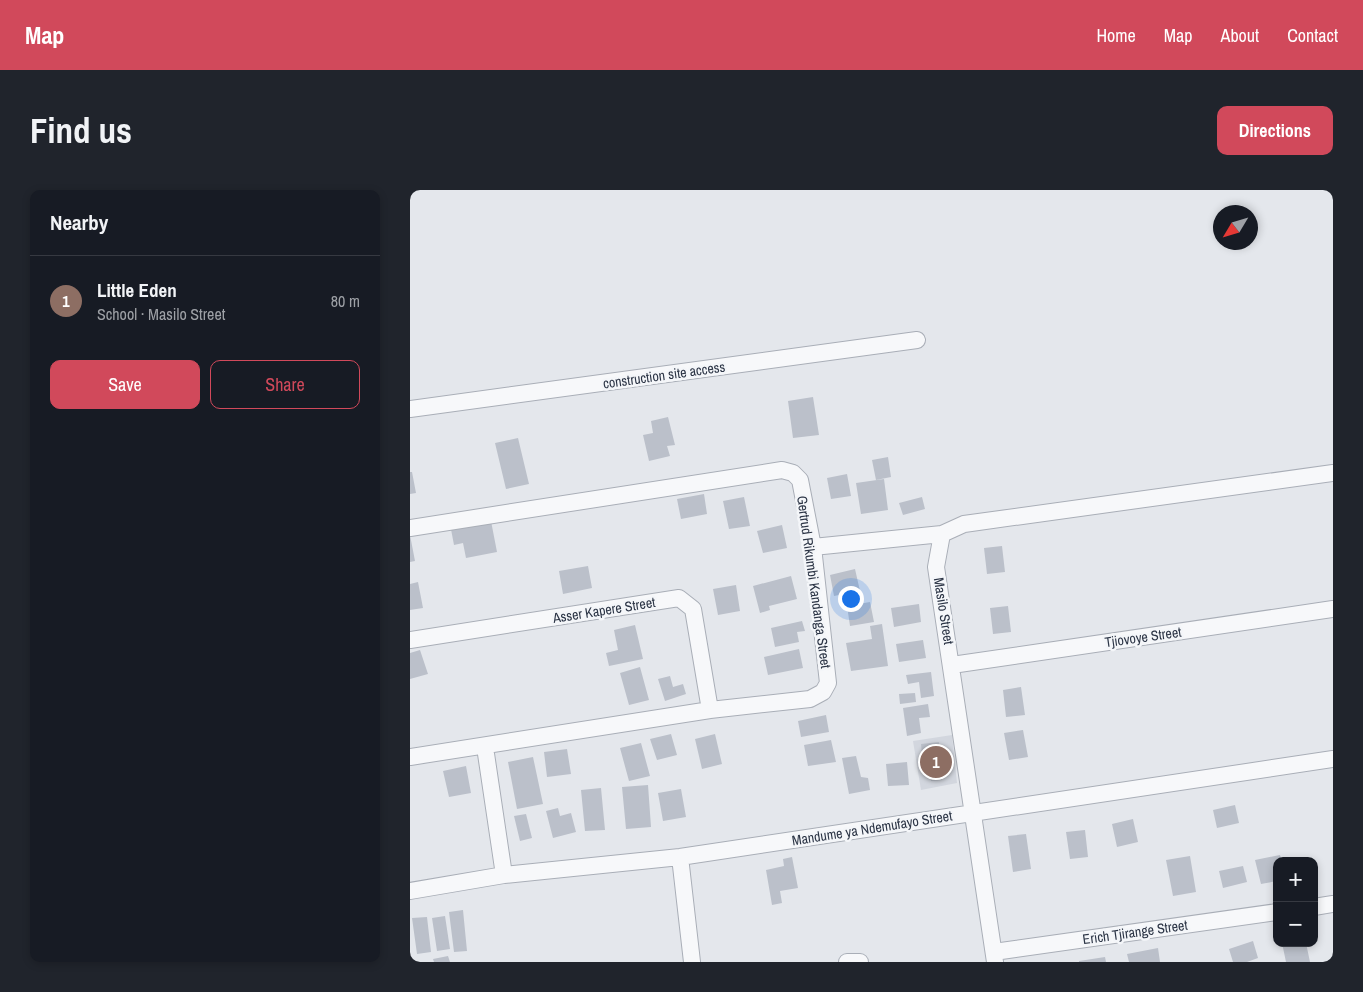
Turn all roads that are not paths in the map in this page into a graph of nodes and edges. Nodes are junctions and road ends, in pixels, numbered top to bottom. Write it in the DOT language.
graph roads {
  1 [pos="917,340"];
  2 [pos="410,409"];
  3 [pos="1333,473"];
  4 [pos="410,528"];
  5 [pos="942,534"];
  6 [pos="812,547"];
  7 [pos="1333,608"];
  8 [pos="410,640"];
  9 [pos="952,665"];
  10 [pos="710,710"];
  11 [pos="485,747"];
  12 [pos="410,757"];
  13 [pos="1333,759"];
  14 [pos="972,813"];
  15 [pos="680,857"];
  16 [pos="504,875"];
  17 [pos="410,891"];
  18 [pos="1333,904"];
  19 [pos="1318,906"];
  20 [pos="1273,913"];
  21 [pos="995,957"];
  22 [pos="692,962"];
  23 [pos="848,962"];
  24 [pos="860,962"];
  1 -- 2 [label="street, construction site access"];
  3 -- 5 [label="street"];
  4 -- 6 [label="street, Gertrud Rikumbi Kandanga Street"];
  5 -- 6 [label="street"];
  5 -- 9 [label="street, Masilo Street"];
  6 -- 10 [label="street, Gertrud Rikumbi Kandanga Street"];
  7 -- 9 [label="street, Tjiovoye Street"];
  8 -- 10 [label="street, Asser Kapere Street"];
  9 -- 14 [label="street, Masilo Street"];
  10 -- 11 [label="street, Gertrud Rikumbi Kandanga Street"];
  11 -- 12 [label="street, Gertrud Rikumbi Kandanga Street"];
  11 -- 16 [label="street"];
  13 -- 14 [label="street, Mandume ya Ndemufayo Street"];
  14 -- 15 [label="street, Mandume ya Ndemufayo Street"];
  14 -- 21 [label="street, Masilo Street"];
  15 -- 16 [label="street, Mandume ya Ndemufayo Street"];
  15 -- 22 [label="street"];
  16 -- 17 [label="street, Mandume ya Ndemufayo Street"];
  18 -- 19 [label="street"];
  20 -- 21 [label="street, Erich Tjirange Street"];
  23 -- 24 [label="street"];
}
